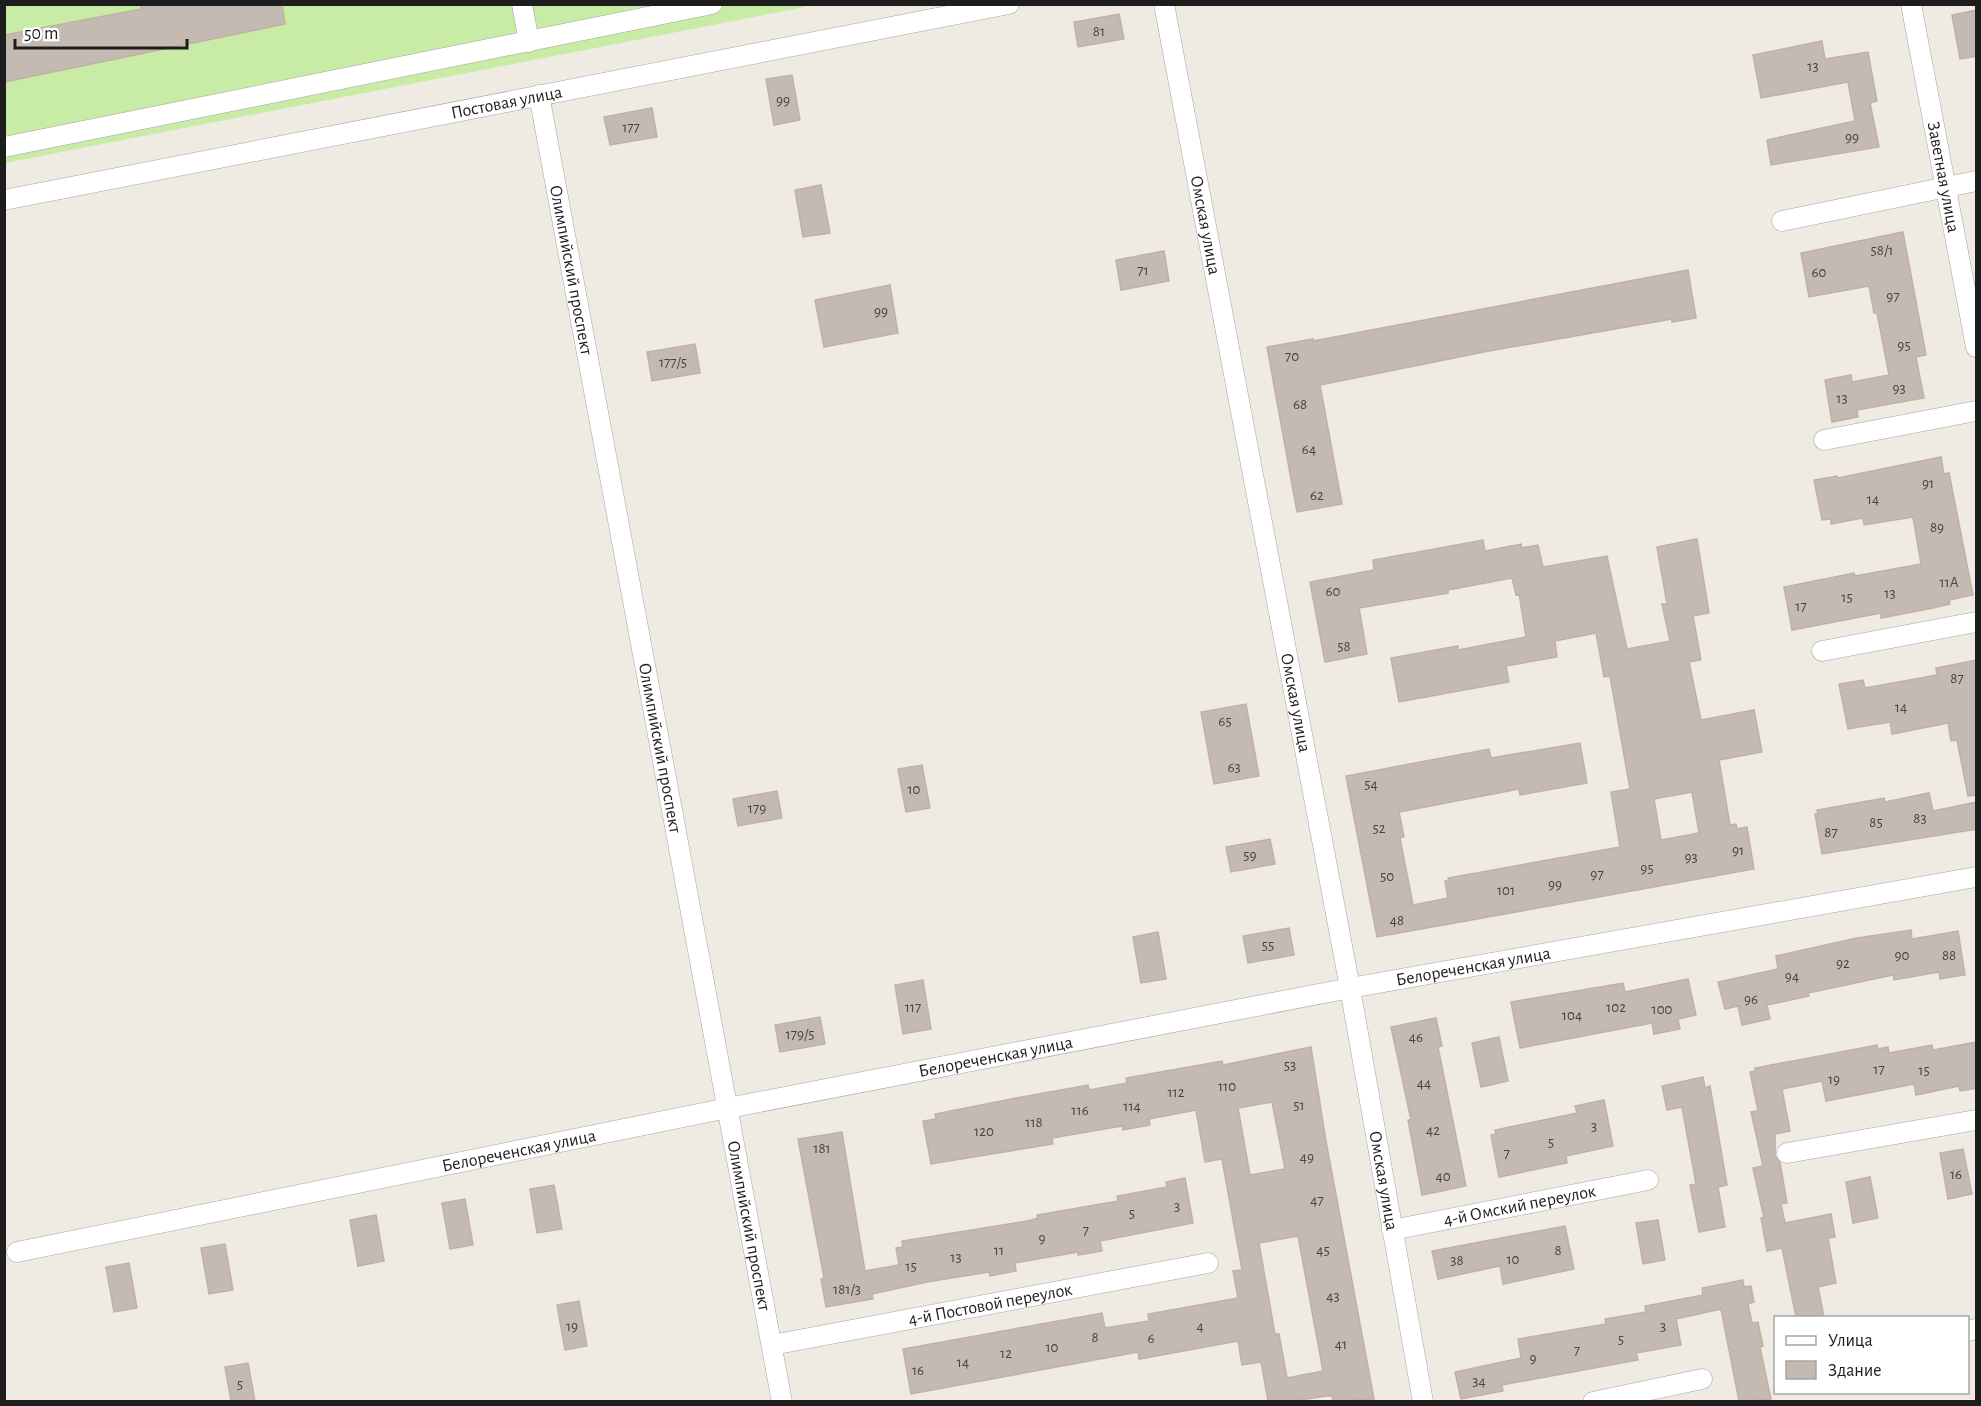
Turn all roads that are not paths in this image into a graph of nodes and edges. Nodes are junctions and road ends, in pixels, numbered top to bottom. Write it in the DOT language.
graph roads {
  1 [pos="522,4"];
  2 [pos="712,4"];
  3 [pos="1009,4"];
  4 [pos="1164,4"];
  5 [pos="1911,4"];
  6 [pos="529,42"];
  7 [pos="539,95"];
  8 [pos="4,147"];
  9 [pos="1977,181"];
  10 [pos="1948,187"];
  11 [pos="4,200"];
  12 [pos="1782,221"];
  13 [pos="1977,347"];
  14 [pos="1977,411"];
  15 [pos="1824,440"];
  16 [pos="1977,622"];
  17 [pos="1822,651"];
  18 [pos="1977,877"];
  19 [pos="1350,988"];
  20 [pos="728,1108"];
  21 [pos="1977,1120"];
  22 [pos="1787,1153"];
  23 [pos="1648,1180"];
  24 [pos="1392,1230"];
  25 [pos="18,1251"];
  26 [pos="1209,1263"];
  27 [pos="772,1344"];
  28 [pos="1702,1379"];
  29 [pos="782,1401"];
  30 [pos="1423,1401"];
  31 [pos="1593,1401"];
  1 -- 6 [label="street"];
  2 -- 6 [label="street"];
  3 -- 7 [label="street, Постовая улица"];
  4 -- 19 [label="street, Омская улица"];
  5 -- 10 [label="street, Заветная улица"];
  6 -- 8 [label="street"];
  7 -- 11 [label="street, Постовая улица"];
  7 -- 20 [label="street, Олимпийский проспект"];
  9 -- 10 [label="street"];
  10 -- 12 [label="street"];
  10 -- 13 [label="street, Заветная улица"];
  14 -- 15 [label="street"];
  16 -- 17 [label="street"];
  18 -- 19 [label="street, Белореченская улица"];
  19 -- 20 [label="street, Белореченская улица"];
  19 -- 24 [label="street, Омская улица"];
  20 -- 25 [label="street, Белореченская улица"];
  20 -- 27 [label="street, Олимпийский проспект"];
  21 -- 22 [label="street"];
  23 -- 24 [label="street, 4-й Омский переулок"];
  24 -- 30 [label="street, Омская улица"];
  26 -- 27 [label="street, 4-й Постовой переулок"];
  27 -- 29 [label="street, Олимпийский проспект"];
  28 -- 31 [label="street"];
}
